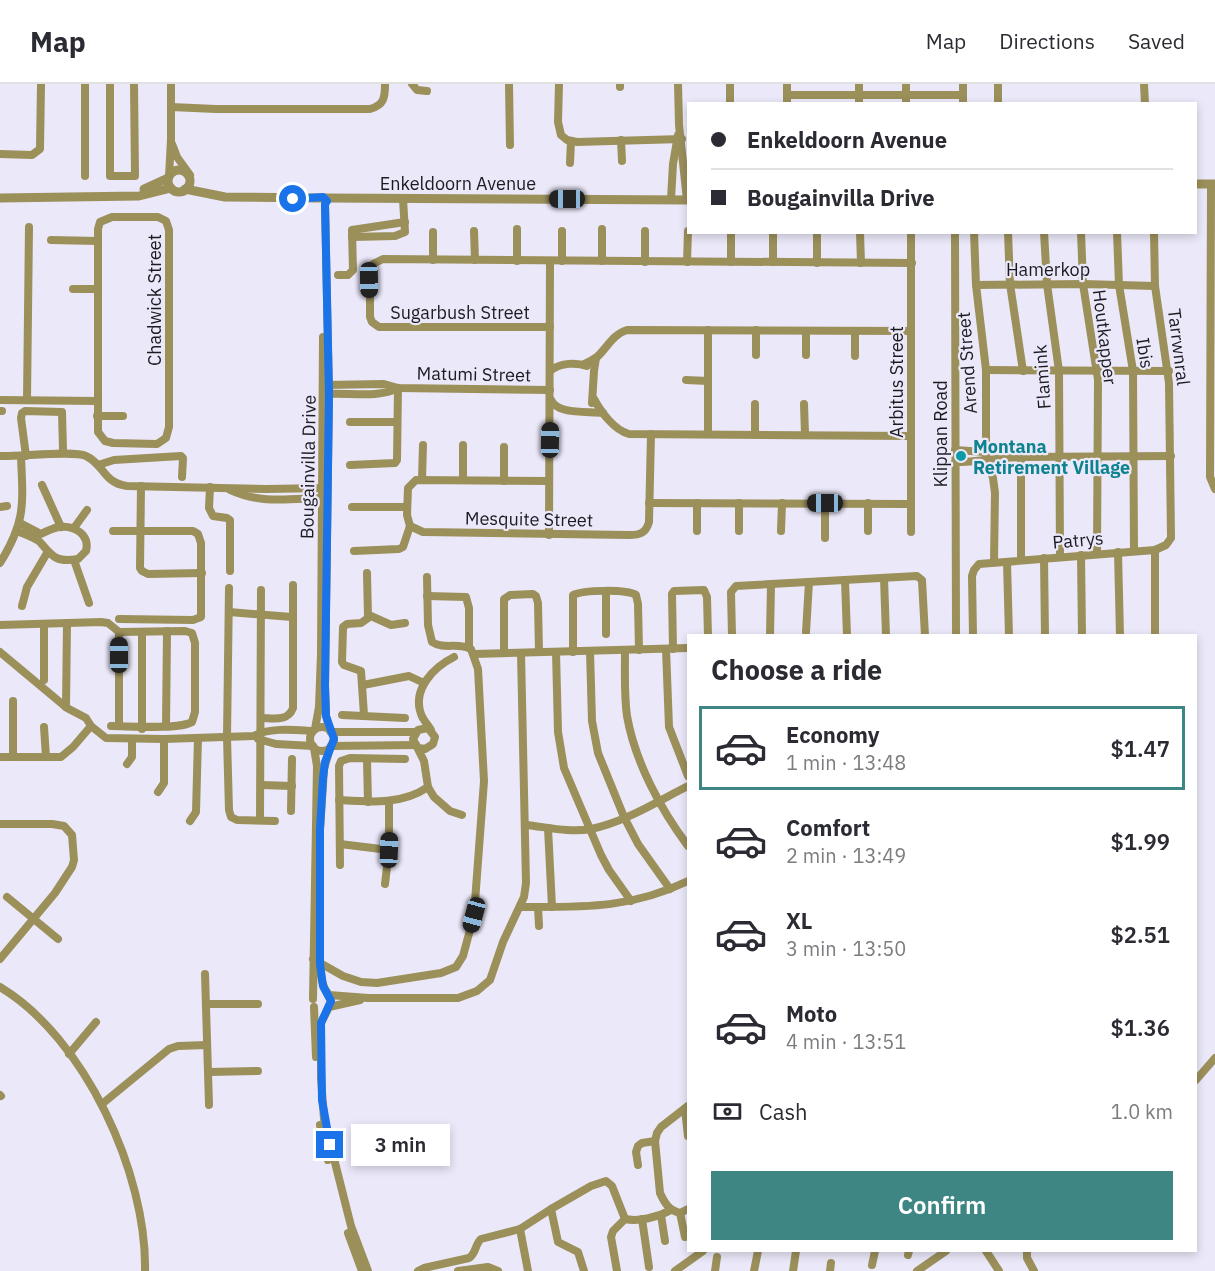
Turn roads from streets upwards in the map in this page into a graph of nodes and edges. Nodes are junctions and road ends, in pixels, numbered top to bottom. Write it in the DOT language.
graph roads {
  1 [pos="41,84"];
  2 [pos="85,84"];
  3 [pos="110,84"];
  4 [pos="134,84"];
  5 [pos="171,84"];
  6 [pos="385,84"];
  7 [pos="412,84"];
  8 [pos="510,84"];
  9 [pos="558,84"];
  10 [pos="678,84"];
  11 [pos="730,84"];
  12 [pos="787,84"];
  13 [pos="860,84"];
  14 [pos="906,84"];
  15 [pos="963,84"];
  16 [pos="998,84"];
  17 [pos="1144,84"];
  18 [pos="427,91"];
  19 [pos="787,99"];
  20 [pos="859,99"];
  21 [pos="906,99"];
  22 [pos="963,99"];
  23 [pos="730,102"];
  24 [pos="998,102"];
  25 [pos="1145,102"];
  26 [pos="171,107"];
  27 [pos="680,139"];
  28 [pos="171,140"];
  29 [pos="621,140"];
  30 [pos="571,141"];
  31 [pos="510,145"];
  32 [pos="0,154"];
  33 [pos="622,161"];
  34 [pos="570,163"];
  35 [pos="85,176"];
  36 [pos="190,177"];
  37 [pos="169,181"];
  38 [pos="1197,184"];
  39 [pos="1213,184"];
  40 [pos="185,189"];
  41 [pos="687,192"];
  42 [pos="205,194"];
  43 [pos="0,198"];
  44 [pos="671,199"];
  45 [pos="323,200"];
  46 [pos="404,200"];
  47 [pos="687,200"];
  48 [pos="29,227"];
  49 [pos="517,229"];
  50 [pos="602,229"];
  51 [pos="474,231"];
  52 [pos="562,231"];
  53 [pos="645,231"];
  54 [pos="433,232"];
  55 [pos="688,234"];
  56 [pos="731,234"];
  57 [pos="773,234"];
  58 [pos="817,234"];
  59 [pos="860,234"];
  60 [pos="911,234"];
  61 [pos="956,234"];
  62 [pos="974,234"];
  63 [pos="1008,234"];
  64 [pos="1044,234"];
  65 [pos="1081,234"];
  66 [pos="1117,234"];
  67 [pos="1154,234"];
  68 [pos="51,240"];
  69 [pos="98,241"];
  70 [pos="433,260"];
  71 [pos="474,260"];
  72 [pos="1213,260"];
  73 [pos="517,261"];
  74 [pos="550,261"];
  75 [pos="562,261"];
  76 [pos="602,261"];
  77 [pos="645,262"];
  78 [pos="687,262"];
  79 [pos="731,262"];
  80 [pos="773,262"];
  81 [pos="817,263"];
  82 [pos="861,263"];
  83 [pos="912,263"];
  84 [pos="338,275"];
  85 [pos="1011,284"];
  86 [pos="1047,284"];
  87 [pos="1083,284"];
  88 [pos="976,285"];
  89 [pos="1119,285"];
  90 [pos="1155,286"];
  91 [pos="73,289"];
  92 [pos="98,289"];
  93 [pos="550,327"];
  94 [pos="708,330"];
  95 [pos="756,330"];
  96 [pos="806,330"];
  97 [pos="855,331"];
  98 [pos="911,331"];
  99 [pos="806,355"];
  100 [pos="756,356"];
  101 [pos="855,356"];
  102 [pos="551,358"];
  103 [pos="596,358"];
  104 [pos="563,364"];
  105 [pos="584,364"];
  106 [pos="551,370"];
  107 [pos="986,370"];
  108 [pos="1023,370"];
  109 [pos="594,371"];
  110 [pos="1059,371"];
  111 [pos="1133,371"];
  112 [pos="1168,371"];
  113 [pos="1097,372"];
  114 [pos="686,380"];
  115 [pos="708,381"];
  116 [pos="326,385"];
  117 [pos="398,388"];
  118 [pos="326,394"];
  119 [pos="550,394"];
  120 [pos="594,399"];
  121 [pos="0,400"];
  122 [pos="27,400"];
  123 [pos="97,401"];
  124 [pos="755,404"];
  125 [pos="804,404"];
  126 [pos="564,411"];
  127 [pos="585,411"];
  128 [pos="603,413"];
  129 [pos="97,416"];
  130 [pos="123,416"];
  131 [pos="1213,419"];
  132 [pos="550,420"];
  133 [pos="350,422"];
  134 [pos="397,422"];
  135 [pos="651,434"];
  136 [pos="708,434"];
  137 [pos="755,434"];
  138 [pos="805,434"];
  139 [pos="910,436"];
  140 [pos="423,445"];
  141 [pos="463,445"];
  142 [pos="504,447"];
  143 [pos="63,450"];
  144 [pos="955,450"];
  145 [pos="0,456"];
  146 [pos="986,456"];
  147 [pos="1171,456"];
  148 [pos="23,457"];
  149 [pos="1021,457"];
  150 [pos="1097,457"];
  151 [pos="1133,457"];
  152 [pos="1059,458"];
  153 [pos="954,462"];
  154 [pos="98,465"];
  155 [pos="350,465"];
  156 [pos="182,477"];
  157 [pos="423,479"];
  158 [pos="463,480"];
  159 [pos="504,481"];
  160 [pos="549,481"];
  161 [pos="42,485"];
  162 [pos="141,486"];
  163 [pos="210,487"];
  164 [pos="226,488"];
  165 [pos="325,488"];
  166 [pos="1215,489"];
  167 [pos="326,498"];
  168 [pos="649,503"];
  169 [pos="697,503"];
  170 [pos="739,503"];
  171 [pos="782,503"];
  172 [pos="825,503"];
  173 [pos="868,503"];
  174 [pos="911,504"];
  175 [pos="352,507"];
  176 [pos="407,507"];
  177 [pos="87,510"];
  178 [pos="61,526"];
  179 [pos="410,526"];
  180 [pos="74,528"];
  181 [pos="23,529"];
  182 [pos="112,531"];
  183 [pos="140,531"];
  184 [pos="697,531"];
  185 [pos="739,531"];
  186 [pos="781,531"];
  187 [pos="868,531"];
  188 [pos="911,532"];
  189 [pos="549,535"];
  190 [pos="825,538"];
  191 [pos="354,550"];
  192 [pos="1155,550"];
  193 [pos="1134,551"];
  194 [pos="1118,552"];
  195 [pos="47,553"];
  196 [pos="1097,554"];
  197 [pos="1081,555"];
  198 [pos="1060,556"];
  199 [pos="1044,558"];
  200 [pos="74,560"];
  201 [pos="1021,560"];
  202 [pos="994,562"];
  203 [pos="1007,562"];
  204 [pos="0,563"];
  205 [pos="230,571"];
  206 [pos="202,573"];
  207 [pos="367,573"];
  208 [pos="427,577"];
  209 [pos="884,578"];
  210 [pos="845,580"];
  211 [pos="809,582"];
  212 [pos="293,585"];
  213 [pos="771,585"];
  214 [pos="228,588"];
  215 [pos="261,590"];
  216 [pos="606,592"];
  217 [pos="427,596"];
  218 [pos="88,603"];
  219 [pos="22,606"];
  220 [pos="229,612"];
  221 [pos="261,614"];
  222 [pos="292,616"];
  223 [pos="368,617"];
  224 [pos="119,619"];
  225 [pos="67,623"];
  226 [pos="405,623"];
  227 [pos="44,624"];
  228 [pos="0,625"];
  229 [pos="167,631"];
  230 [pos="119,632"];
  231 [pos="142,632"];
  232 [pos="806,632"];
  233 [pos="606,634"];
  234 [pos="708,634"];
  235 [pos="732,634"];
  236 [pos="770,634"];
  237 [pos="847,634"];
  238 [pos="886,634"];
  239 [pos="925,634"];
  240 [pos="956,634"];
  241 [pos="973,634"];
  242 [pos="1009,634"];
  243 [pos="1046,634"];
  244 [pos="1082,634"];
  245 [pos="1120,634"];
  246 [pos="1155,634"];
  247 [pos="687,648"];
  248 [pos="670,649"];
  249 [pos="639,650"];
  250 [pos="471,651"];
  251 [pos="590,651"];
  252 [pos="625,651"];
  253 [pos="0,652"];
  254 [pos="539,652"];
  255 [pos="556,652"];
  256 [pos="573,652"];
  257 [pos="504,653"];
  258 [pos="520,653"];
  259 [pos="454,657"];
  260 [pos="44,680"];
  261 [pos="424,683"];
  262 [pos="363,685"];
  263 [pos="13,701"];
  264 [pos="66,707"];
  265 [pos="342,715"];
  266 [pos="422,715"];
  267 [pos="364,716"];
  268 [pos="261,718"];
  269 [pos="405,718"];
  270 [pos="142,726"];
  271 [pos="166,726"];
  272 [pos="44,727"];
  273 [pos="88,729"];
  274 [pos="314,730"];
  275 [pos="431,730"];
  276 [pos="331,731"];
  277 [pos="416,731"];
  278 [pos="227,736"];
  279 [pos="258,736"];
  280 [pos="198,738"];
  281 [pos="132,739"];
  282 [pos="143,739"];
  283 [pos="164,739"];
  284 [pos="417,746"];
  285 [pos="314,747"];
  286 [pos="331,747"];
  287 [pos="431,747"];
  288 [pos="0,757"];
  289 [pos="13,757"];
  290 [pos="46,758"];
  291 [pos="292,759"];
  292 [pos="405,759"];
  293 [pos="367,760"];
  294 [pos="424,761"];
  295 [pos="127,764"];
  296 [pos="687,773"];
  297 [pos="261,785"];
  298 [pos="292,786"];
  299 [pos="687,786"];
  300 [pos="428,787"];
  301 [pos="158,792"];
  302 [pos="339,800"];
  303 [pos="658,801"];
  304 [pos="368,802"];
  305 [pos="389,802"];
  306 [pos="291,811"];
  307 [pos="462,815"];
  308 [pos="624,817"];
  309 [pos="260,820"];
  310 [pos="275,821"];
  311 [pos="190,822"];
  312 [pos="0,824"];
  313 [pos="526,825"];
  314 [pos="548,828"];
  315 [pos="589,829"];
  316 [pos="340,844"];
  317 [pos="687,844"];
  318 [pos="389,850"];
  319 [pos="340,865"];
  320 [pos="687,882"];
  321 [pos="386,884"];
  322 [pos="670,890"];
  323 [pos="7,897"];
  324 [pos="631,901"];
  325 [pos="520,907"];
  326 [pos="538,907"];
  327 [pos="552,907"];
  328 [pos="32,918"];
  329 [pos="539,926"];
  330 [pos="58,939"];
  331 [pos="0,959"];
  332 [pos="317,961"];
  333 [pos="205,974"];
  334 [pos="0,987"];
  335 [pos="329,995"];
  336 [pos="368,998"];
  337 [pos="314,1003"];
  338 [pos="206,1004"];
  339 [pos="258,1004"];
  340 [pos="329,1007"];
  341 [pos="96,1022"];
  342 [pos="207,1045"];
  343 [pos="69,1054"];
  344 [pos="1215,1058"];
  345 [pos="258,1071"];
  346 [pos="209,1072"];
  347 [pos="1197,1079"];
  348 [pos="102,1104"];
  349 [pos="209,1105"];
  350 [pos="687,1107"];
  351 [pos="655,1141"];
  352 [pos="328,1147"];
  353 [pos="638,1165"];
  354 [pos="551,1209"];
  355 [pos="671,1210"];
  356 [pos="687,1210"];
  357 [pos="680,1213"];
  358 [pos="661,1215"];
  359 [pos="625,1219"];
  360 [pos="642,1219"];
  361 [pos="349,1227"];
  362 [pos="520,1229"];
  363 [pos="685,1237"];
  364 [pos="665,1241"];
  365 [pos="702,1252"];
  366 [pos="758,1252"];
  367 [pos="796,1252"];
  368 [pos="875,1252"];
  369 [pos="945,1252"];
  370 [pos="987,1252"];
  371 [pos="1027,1252"];
  372 [pos="717,1257"];
  373 [pos="872,1265"];
  374 [pos="649,1267"];
  375 [pos="475,1269"];
  376 [pos="144,1271"];
  377 [pos="362,1271"];
  378 [pos="368,1271"];
  379 [pos="418,1271"];
  380 [pos="458,1271"];
  381 [pos="498,1271"];
  382 [pos="528,1271"];
  383 [pos="584,1271"];
  384 [pos="617,1271"];
  385 [pos="675,1271"];
  386 [pos="715,1271"];
  387 [pos="754,1271"];
  388 [pos="793,1271"];
  389 [pos="917,1271"];
  390 [pos="999,1271"];
  391 [pos="1034,1271"];
  1 -- 32 [label="street"];
  2 -- 35 [label="street"];
  3 -- 4 [label="street"];
  5 -- 26 [label="street"];
  6 -- 26 [label="street"];
  7 -- 18 [label="street"];
  8 -- 31 [label="street"];
  9 -- 30 [label="street"];
  10 -- 27 [label="street"];
  11 -- 23 [label="street"];
  12 -- 19 [label="street"];
  13 -- 20 [label="street"];
  14 -- 21 [label="street"];
  15 -- 22 [label="street"];
  16 -- 24 [label="street"];
  17 -- 25 [label="street"];
  19 -- 20 [label="street"];
  20 -- 21 [label="street"];
  21 -- 22 [label="street"];
  26 -- 28 [label="street"];
  27 -- 29 [label="street"];
  27 -- 41 [label="street"];
  27 -- 44 [label="street"];
  28 -- 36 [label="street"];
  28 -- 37 [label="street"];
  29 -- 30 [label="street"];
  29 -- 33 [label="street"];
  30 -- 34 [label="street"];
  36 -- 37 [label="street, Enkeldoorn Avenue"];
  36 -- 40 [label="street"];
  36 -- 42 [label="street"];
  37 -- 40 [label="street, Enkeldoorn Avenue"];
  37 -- 43 [label="street, Enkeldoorn Avenue"];
  38 -- 39 [label="street"];
  39 -- 72 [label="street"];
  40 -- 42 [label="street, Enkeldoorn Avenue"];
  42 -- 45 [label="street, Enkeldoorn Avenue"];
  44 -- 46 [label="street, Enkeldoorn Avenue"];
  44 -- 47 [label="street, Enkeldoorn Avenue"];
  45 -- 46 [label="street, Enkeldoorn Avenue"];
  45 -- 116 [label="street, Bougainvilla Drive"];
  46 -- 84 [label="street"];
  48 -- 122 [label="street"];
  49 -- 73 [label="street"];
  50 -- 76 [label="street"];
  51 -- 71 [label="street"];
  52 -- 75 [label="street"];
  53 -- 77 [label="street"];
  54 -- 70 [label="street"];
  55 -- 78 [label="street"];
  56 -- 79 [label="street"];
  57 -- 80 [label="street"];
  58 -- 81 [label="street"];
  59 -- 82 [label="street"];
  60 -- 83 [label="street, Arbitus Street"];
  61 -- 144 [label="street, Klippan Road"];
  62 -- 88 [label="street, Arend Street"];
  63 -- 85 [label="street"];
  64 -- 86 [label="street, Flamink"];
  65 -- 87 [label="street, Houtkapper"];
  66 -- 89 [label="street, Ibis"];
  67 -- 90 [label="street, Tarrwnral"];
  68 -- 69 [label="street"];
  69 -- 92 [label="street, Chadwick Street"];
  69 -- 129 [label="street, Chadwick Street"];
  70 -- 71 [label="street"];
  70 -- 93 [label="street, Sugarbush Street"];
  71 -- 73 [label="street"];
  72 -- 131 [label="street"];
  73 -- 74 [label="street"];
  74 -- 75 [label="street"];
  74 -- 93 [label="street"];
  75 -- 76 [label="street"];
  76 -- 77 [label="street"];
  77 -- 78 [label="street"];
  78 -- 79 [label="street"];
  79 -- 80 [label="street"];
  80 -- 81 [label="street"];
  81 -- 82 [label="street"];
  82 -- 83 [label="street"];
  83 -- 98 [label="street, Arbitus Street"];
  85 -- 86 [label="street, Hamerkop"];
  85 -- 88 [label="street, Hamerkop"];
  85 -- 108 [label="street"];
  86 -- 87 [label="street, Hamerkop"];
  86 -- 110 [label="street, Flamink"];
  87 -- 89 [label="street, Hamerkop"];
  87 -- 113 [label="street, Houtkapper"];
  88 -- 107 [label="street, Arend Street"];
  89 -- 90 [label="street, Hamerkop"];
  89 -- 111 [label="street, Ibis"];
  90 -- 112 [label="street, Tarrwnral"];
  91 -- 92 [label="street"];
  92 -- 123 [label="street, Chadwick Street"];
  93 -- 102 [label="street"];
  94 -- 95 [label="street"];
  94 -- 103 [label="street"];
  94 -- 115 [label="street"];
  95 -- 96 [label="street"];
  95 -- 100 [label="street"];
  96 -- 97 [label="street"];
  96 -- 99 [label="street"];
  97 -- 98 [label="street"];
  97 -- 101 [label="street"];
  98 -- 139 [label="street, Arbitus Street"];
  102 -- 104 [label="street, Matumi Street"];
  102 -- 106 [label="street"];
  103 -- 105 [label="street"];
  103 -- 109 [label="street"];
  104 -- 105 [label="street, Matumi Street"];
  104 -- 106 [label="street, Matumi Street"];
  105 -- 109 [label="street"];
  106 -- 119 [label="street"];
  107 -- 108 [label="street"];
  107 -- 146 [label="street, Arend Street"];
  108 -- 110 [label="street"];
  109 -- 120 [label="street"];
  110 -- 113 [label="street"];
  110 -- 152 [label="street, Flamink"];
  111 -- 112 [label="street"];
  111 -- 113 [label="street"];
  111 -- 151 [label="street, Ibis"];
  112 -- 147 [label="street, Tarrwnral"];
  113 -- 150 [label="street, Houtkapper"];
  114 -- 115 [label="street"];
  115 -- 136 [label="street"];
  116 -- 117 [label="street, Matumi Street"];
  116 -- 118 [label="street, Bougainvilla Drive"];
  117 -- 118 [label="street, Matumi Street"];
  117 -- 119 [label="street, Matumi Street"];
  117 -- 134 [label="street, Matumi Street"];
  118 -- 165 [label="street, Bougainvilla Drive"];
  119 -- 126 [label="street, Matumi Street"];
  119 -- 132 [label="street"];
  120 -- 127 [label="street"];
  120 -- 128 [label="street"];
  121 -- 122 [label="street"];
  122 -- 123 [label="street"];
  123 -- 129 [label="street, Chadwick Street"];
  124 -- 137 [label="street"];
  125 -- 138 [label="street"];
  126 -- 127 [label="street"];
  126 -- 132 [label="street"];
  127 -- 128 [label="street"];
  128 -- 135 [label="street"];
  129 -- 130 [label="street"];
  131 -- 166 [label="street"];
  132 -- 160 [label="street"];
  133 -- 134 [label="street"];
  134 -- 155 [label="street, Matumi Street"];
  135 -- 136 [label="street"];
  135 -- 168 [label="street"];
  136 -- 137 [label="street"];
  137 -- 138 [label="street"];
  138 -- 139 [label="street"];
  139 -- 174 [label="street, Arbitus Street"];
  140 -- 157 [label="street"];
  141 -- 158 [label="street"];
  142 -- 159 [label="street"];
  143 -- 148 [label="street"];
  144 -- 146 [label="street"];
  144 -- 153 [label="street, Klippan Road"];
  145 -- 148 [label="street"];
  146 -- 149 [label="street"];
  146 -- 153 [label="street"];
  146 -- 202 [label="street, Arend Street"];
  147 -- 151 [label="street"];
  147 -- 192 [label="street, Tarrwnral"];
  148 -- 154 [label="street"];
  148 -- 181 [label="street"];
  149 -- 152 [label="street"];
  149 -- 201 [label="street"];
  150 -- 151 [label="street"];
  150 -- 152 [label="street"];
  150 -- 196 [label="street, Houtkapper"];
  151 -- 193 [label="street, Ibis"];
  152 -- 198 [label="street, Flamink"];
  153 -- 240 [label="street, Klippan Road"];
  154 -- 156 [label="street"];
  154 -- 162 [label="street"];
  157 -- 158 [label="street"];
  157 -- 176 [label="street"];
  158 -- 159 [label="street"];
  159 -- 160 [label="street"];
  160 -- 189 [label="street"];
  161 -- 178 [label="street"];
  162 -- 163 [label="street"];
  162 -- 183 [label="street"];
  163 -- 164 [label="street"];
  163 -- 205 [label="street"];
  164 -- 165 [label="street"];
  164 -- 167 [label="street"];
  165 -- 167 [label="street, Bougainvilla Drive"];
  167 -- 274 [label="street, Bougainvilla Drive"];
  167 -- 276 [label="street, Bougainvilla Drive"];
  168 -- 169 [label="street"];
  168 -- 189 [label="street, Mesquite Street"];
  169 -- 170 [label="street"];
  169 -- 184 [label="street"];
  170 -- 171 [label="street"];
  170 -- 185 [label="street"];
  171 -- 172 [label="street"];
  171 -- 186 [label="street"];
  172 -- 173 [label="street"];
  172 -- 190 [label="street"];
  173 -- 174 [label="street"];
  173 -- 187 [label="street"];
  174 -- 188 [label="street, Arbitus Street"];
  175 -- 176 [label="street"];
  176 -- 179 [label="street"];
  177 -- 180 [label="street"];
  178 -- 180 [label="street"];
  178 -- 181 [label="street"];
  179 -- 189 [label="street, Mesquite Street"];
  179 -- 191 [label="street"];
  180 -- 200 [label="street"];
  181 -- 195 [label="street"];
  181 -- 204 [label="street"];
  182 -- 183 [label="street"];
  183 -- 206 [label="street"];
  183 -- 206 [label="street"];
  192 -- 193 [label="street, Patrys"];
  192 -- 246 [label="street"];
  193 -- 194 [label="street, Patrys"];
  194 -- 196 [label="street, Patrys"];
  194 -- 245 [label="street"];
  195 -- 200 [label="street"];
  195 -- 219 [label="street"];
  196 -- 197 [label="street, Patrys"];
  197 -- 198 [label="street, Patrys"];
  197 -- 244 [label="street"];
  198 -- 199 [label="street, Patrys"];
  199 -- 201 [label="street, Patrys"];
  199 -- 243 [label="street"];
  200 -- 218 [label="street"];
  201 -- 203 [label="street, Patrys"];
  202 -- 203 [label="street, Patrys"];
  202 -- 241 [label="street, Patrys"];
  203 -- 242 [label="street"];
  206 -- 224 [label="street"];
  207 -- 223 [label="street"];
  208 -- 217 [label="street"];
  209 -- 210 [label="street"];
  209 -- 238 [label="street"];
  209 -- 239 [label="street"];
  210 -- 211 [label="street"];
  210 -- 237 [label="street"];
  211 -- 213 [label="street"];
  211 -- 232 [label="street"];
  212 -- 222 [label="street"];
  213 -- 235 [label="street"];
  213 -- 236 [label="street"];
  214 -- 220 [label="street"];
  215 -- 221 [label="street"];
  216 -- 233 [label="street"];
  216 -- 249 [label="street"];
  216 -- 256 [label="street"];
  217 -- 250 [label="street"];
  217 -- 250 [label="street"];
  220 -- 221 [label="street"];
  220 -- 278 [label="street"];
  221 -- 222 [label="street"];
  221 -- 268 [label="street"];
  222 -- 268 [label="street"];
  223 -- 226 [label="street"];
  223 -- 262 [label="street"];
  225 -- 227 [label="street"];
  225 -- 230 [label="street"];
  225 -- 264 [label="street"];
  227 -- 228 [label="street"];
  227 -- 260 [label="street"];
  229 -- 231 [label="street"];
  229 -- 271 [label="street"];
  229 -- 271 [label="street"];
  230 -- 231 [label="street"];
  230 -- 270 [label="street"];
  231 -- 270 [label="street"];
  234 -- 248 [label="street"];
  247 -- 248 [label="street"];
  248 -- 249 [label="street"];
  248 -- 296 [label="street"];
  249 -- 252 [label="street"];
  250 -- 257 [label="street"];
  250 -- 332 [label="street"];
  251 -- 252 [label="street"];
  251 -- 256 [label="street"];
  251 -- 308 [label="street"];
  252 -- 303 [label="street"];
  253 -- 264 [label="street"];
  254 -- 255 [label="street"];
  254 -- 257 [label="street"];
  254 -- 258 [label="street"];
  255 -- 256 [label="street"];
  255 -- 315 [label="street"];
  257 -- 258 [label="street"];
  258 -- 313 [label="street"];
  259 -- 261 [label="street"];
  261 -- 262 [label="street"];
  261 -- 266 [label="street"];
  262 -- 267 [label="street"];
  263 -- 289 [label="street"];
  264 -- 273 [label="street"];
  265 -- 267 [label="street"];
  266 -- 275 [label="street"];
  266 -- 277 [label="street"];
  267 -- 269 [label="street"];
  268 -- 279 [label="street"];
  270 -- 271 [label="street"];
  270 -- 282 [label="street"];
  272 -- 290 [label="street"];
  273 -- 281 [label="street"];
  273 -- 290 [label="street"];
  274 -- 276 [label="street"];
  274 -- 279 [label="street"];
  274 -- 285 [label="street, Bougainvilla Drive"];
  275 -- 277 [label="street"];
  275 -- 287 [label="street"];
  276 -- 277 [label="street"];
  276 -- 286 [label="street, Bougainvilla Drive"];
  277 -- 284 [label="street"];
  278 -- 279 [label="street"];
  278 -- 280 [label="street"];
  278 -- 309 [label="street"];
  279 -- 285 [label="street"];
  279 -- 297 [label="street"];
  280 -- 283 [label="street"];
  280 -- 311 [label="street"];
  281 -- 282 [label="street"];
  281 -- 295 [label="street"];
  282 -- 283 [label="street"];
  283 -- 301 [label="street"];
  284 -- 286 [label="street"];
  284 -- 287 [label="street"];
  284 -- 294 [label="street"];
  285 -- 286 [label="street"];
  285 -- 332 [label="street, Bougainvilla Drive"];
  286 -- 332 [label="street, Bougainvilla Drive"];
  287 -- 294 [label="street"];
  288 -- 289 [label="street"];
  289 -- 290 [label="street"];
  291 -- 298 [label="street"];
  292 -- 293 [label="street"];
  293 -- 302 [label="street"];
  293 -- 304 [label="street"];
  294 -- 300 [label="street"];
  297 -- 298 [label="street"];
  297 -- 309 [label="street"];
  298 -- 306 [label="street"];
  299 -- 303 [label="street"];
  300 -- 305 [label="street"];
  300 -- 307 [label="street"];
  302 -- 304 [label="street"];
  302 -- 316 [label="street"];
  303 -- 308 [label="street"];
  303 -- 317 [label="street"];
  304 -- 305 [label="street"];
  305 -- 318 [label="street"];
  308 -- 315 [label="street"];
  308 -- 322 [label="street"];
  309 -- 310 [label="street"];
  312 -- 328 [label="street"];
  313 -- 314 [label="street"];
  313 -- 325 [label="street"];
  314 -- 315 [label="street"];
  314 -- 327 [label="street"];
  315 -- 324 [label="street"];
  316 -- 318 [label="street"];
  316 -- 319 [label="street"];
  318 -- 321 [label="street"];
  320 -- 322 [label="street"];
  322 -- 324 [label="street"];
  323 -- 328 [label="street"];
  324 -- 327 [label="street"];
  325 -- 326 [label="street"];
  325 -- 336 [label="street"];
  326 -- 327 [label="street"];
  326 -- 329 [label="street"];
  328 -- 330 [label="street"];
  328 -- 331 [label="street"];
  332 -- 335 [label="street, Bougainvilla Drive"];
  332 -- 337 [label="street, Bougainvilla Drive"];
  333 -- 338 [label="street"];
  334 -- 343 [label="street"];
  335 -- 336 [label="street"];
  335 -- 337 [label="street"];
  335 -- 340 [label="street, Bougainvilla Drive"];
  336 -- 340 [label="street"];
  337 -- 340 [label="street"];
  337 -- 352 [label="street, Bougainvilla Drive"];
  338 -- 339 [label="street"];
  338 -- 342 [label="street"];
  340 -- 352 [label="street, Bougainvilla Drive"];
  341 -- 343 [label="street"];
  342 -- 346 [label="street"];
  342 -- 348 [label="street"];
  343 -- 348 [label="street"];
  344 -- 347 [label="street"];
  345 -- 346 [label="street"];
  346 -- 349 [label="street"];
  348 -- 376 [label="street"];
  350 -- 351 [label="street"];
  351 -- 353 [label="street"];
  351 -- 355 [label="street"];
  352 -- 361 [label="street, Bougainvilla Drive"];
  354 -- 359 [label="street"];
  354 -- 362 [label="street"];
  354 -- 383 [label="street"];
  355 -- 357 [label="street"];
  355 -- 358 [label="street"];
  356 -- 357 [label="street"];
  357 -- 363 [label="street"];
  358 -- 360 [label="street"];
  358 -- 364 [label="street"];
  359 -- 360 [label="street"];
  359 -- 384 [label="street"];
  360 -- 374 [label="street"];
  361 -- 377 [label="street, Bougainvilla Drive"];
  361 -- 378 [label="street, Bougainvilla Drive"];
  362 -- 379 [label="street"];
  362 -- 382 [label="street"];
  365 -- 385 [label="street"];
  366 -- 387 [label="street"];
  367 -- 388 [label="street"];
  368 -- 373 [label="street"];
  369 -- 389 [label="street"];
  370 -- 390 [label="street"];
  371 -- 391 [label="street"];
  372 -- 386 [label="street"];
  375 -- 380 [label="street"];
  375 -- 381 [label="street"];
}
